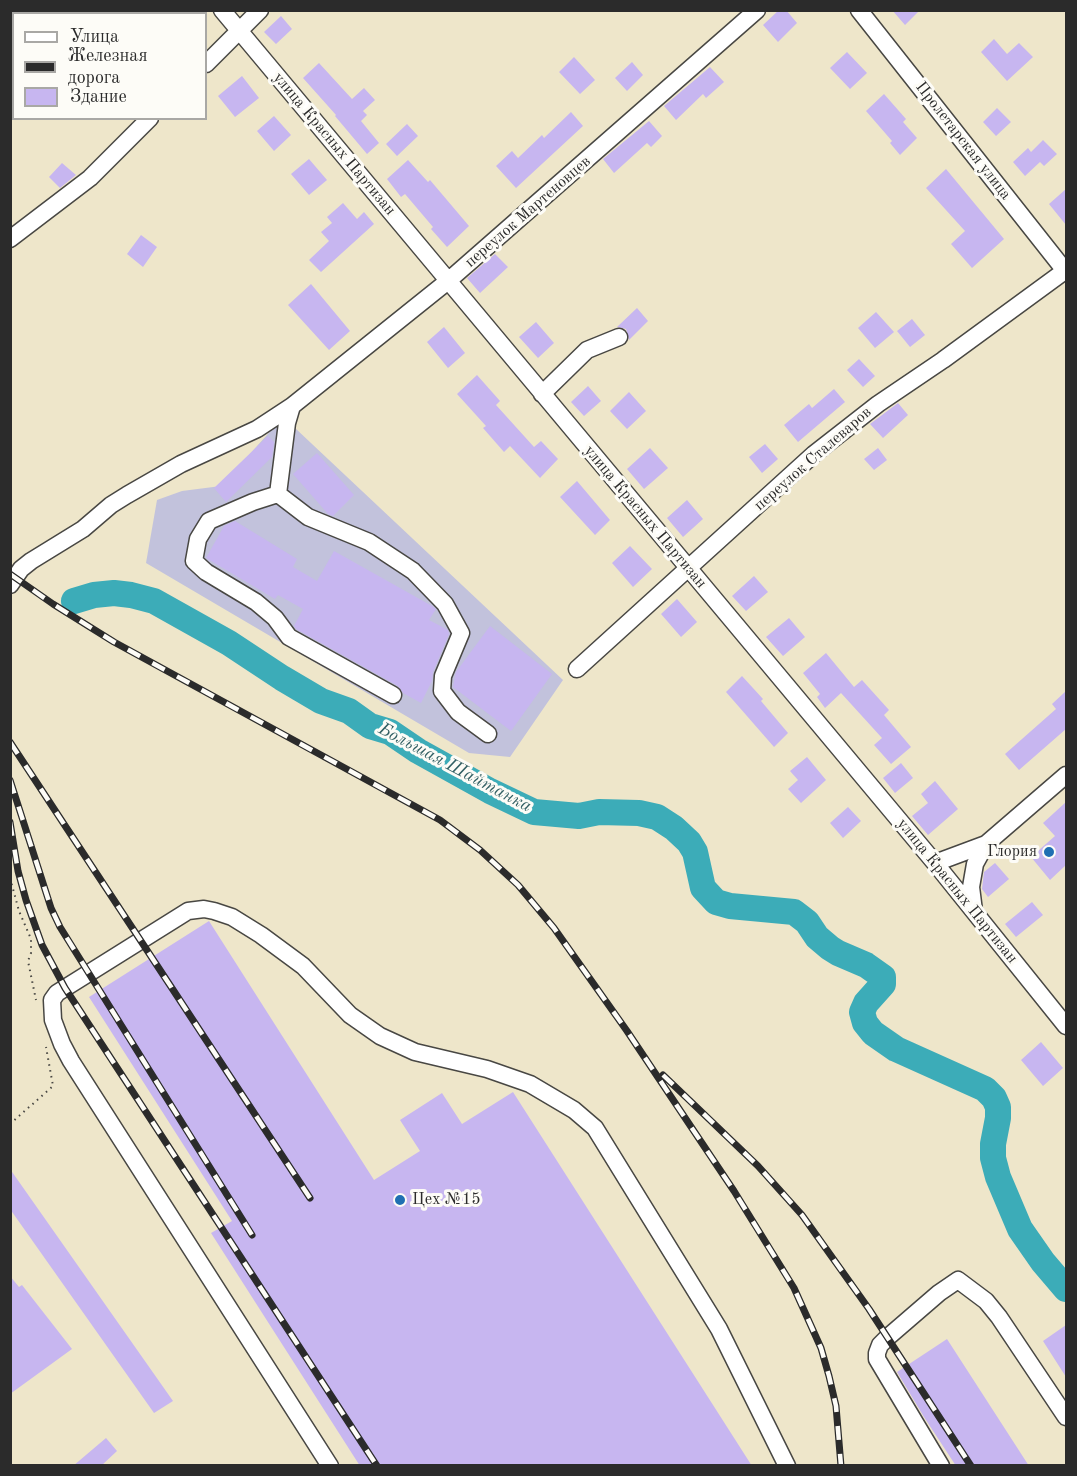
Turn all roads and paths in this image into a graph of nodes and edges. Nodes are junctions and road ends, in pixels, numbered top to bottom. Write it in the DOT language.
graph roads {
  1 [pos="222,10"];
  2 [pos="260,10"];
  3 [pos="757,10"];
  4 [pos="859,10"];
  5 [pos="239,30"];
  6 [pos="207,63"];
  7 [pos="148,120"];
  8 [pos="10,239"];
  9 [pos="1066,271"];
  10 [pos="448,281"];
  11 [pos="619,337"];
  12 [pos="542,394"];
  13 [pos="292,406"];
  14 [pos="278,494"];
  15 [pos="689,570"];
  16 [pos="10,585"];
  17 [pos="578,669"];
  18 [pos="393,695"];
  19 [pos="488,734"];
  20 [pos="1066,775"];
  21 [pos="986,844"];
  22 [pos="935,863"];
  23 [pos="10,878"];
  24 [pos="974,912"];
  25 [pos="38,1006"];
  26 [pos="1066,1026"];
  27 [pos="44,1040"];
  28 [pos="10,1124"];
  29 [pos="1066,1417"];
  30 [pos="330,1466"];
  31 [pos="788,1466"];
  32 [pos="941,1466"];
  1 -- 5 [label="street, улица Красных Партизан"];
  2 -- 5 [label="street"];
  3 -- 10 [label="street, переулок Мартеновцев"];
  4 -- 9 [label="street, Пролетарская улица"];
  5 -- 6 [label="street"];
  5 -- 10 [label="street, улица Красных Партизан"];
  7 -- 8 [label="street"];
  9 -- 15 [label="street, переулок Сталеваров"];
  10 -- 12 [label="street, улица Красных Партизан"];
  10 -- 13 [label="street, переулок Мартеновцев"];
  11 -- 12 [label="street"];
  12 -- 15 [label="street, улица Красных Партизан"];
  13 -- 14 [label="street"];
  13 -- 16 [label="street, переулок Мартеновцев"];
  14 -- 18 [label="street"];
  14 -- 19 [label="street"];
  15 -- 17 [label="street, переулок Сталеваров"];
  15 -- 22 [label="street, улица Красных Партизан"];
  20 -- 21 [label="street"];
  21 -- 22 [label="street"];
  21 -- 24 [label="street"];
  22 -- 24 [label="street, улица Красных Партизан"];
  23 -- 25 [label="path"];
  24 -- 26 [label="street, улица Красных Партизан"];
  27 -- 28 [label="path"];
  29 -- 32 [label="street"];
  30 -- 31 [label="street"];
}
